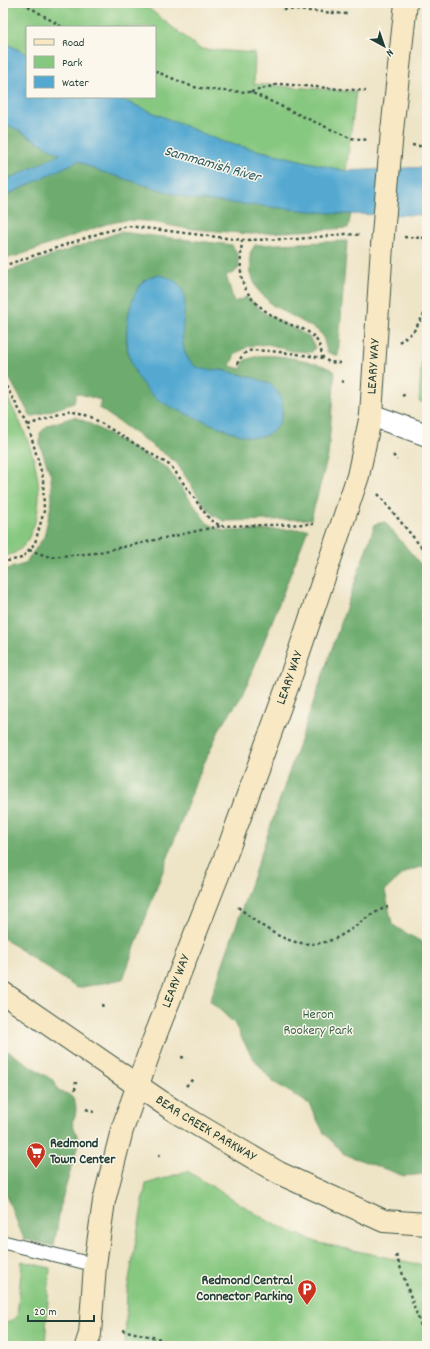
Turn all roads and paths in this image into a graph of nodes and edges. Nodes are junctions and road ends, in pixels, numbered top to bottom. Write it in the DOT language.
graph roads {
  1 [pos="23,3"];
  2 [pos="285,3"];
  3 [pos="406,3"];
  4 [pos="348,14"];
  5 [pos="60,26"];
  6 [pos="156,71"];
  7 [pos="366,91"];
  8 [pos="250,92"];
  9 [pos="390,138"];
  10 [pos="427,147"];
  11 [pos="427,238"];
  12 [pos="382,239"];
  13 [pos="242,240"];
  14 [pos="3,266"];
  15 [pos="427,310"];
  16 [pos="399,342"];
  17 [pos="323,358"];
  18 [pos="342,363"];
  19 [pos="237,364"];
  20 [pos="3,380"];
  21 [pos="406,394"];
  22 [pos="402,396"];
  23 [pos="371,415"];
  24 [pos="28,425"];
  25 [pos="427,435"];
  26 [pos="394,455"];
  27 [pos="397,460"];
  28 [pos="378,494"];
  29 [pos="314,524"];
  30 [pos="221,526"];
  31 [pos="29,550"];
  32 [pos="427,554"];
  33 [pos="3,562"];
  34 [pos="238,907"];
  35 [pos="388,907"];
  36 [pos="3,993"];
  37 [pos="181,1056"];
  38 [pos="187,1058"];
  39 [pos="193,1079"];
  40 [pos="76,1082"];
  41 [pos="137,1084"];
  42 [pos="186,1086"];
  43 [pos="75,1090"];
  44 [pos="86,1109"];
  45 [pos="94,1112"];
  46 [pos="427,1224"];
  47 [pos="3,1242"];
  48 [pos="396,1255"];
  49 [pos="95,1265"];
  50 [pos="122,1330"];
  51 [pos="90,1342"];
  52 [pos="427,1343"];
  53 [pos="168,1346"];
  1 -- 5 [label="path"];
  2 -- 4 [label="path"];
  3 -- 9 [label="street, LEARY WAY"];
  6 -- 8 [label="path"];
  7 -- 8 [label="path"];
  8 -- 9 [label="path"];
  9 -- 10 [label="path"];
  9 -- 12 [label="street, LEARY WAY, bridge"];
  11 -- 12 [label="path"];
  12 -- 13 [label="path"];
  12 -- 23 [label="street, LEARY WAY"];
  13 -- 14 [label="path"];
  13 -- 17 [label="path"];
  15 -- 16 [label="path"];
  17 -- 18 [label="path"];
  17 -- 19 [label="path"];
  20 -- 24 [label="path"];
  21 -- 22 [label="path"];
  23 -- 25 [label="street"];
  23 -- 41 [label="street, LEARY WAY"];
  24 -- 30 [label="path"];
  24 -- 31 [label="path"];
  26 -- 27 [label="path"];
  28 -- 32 [label="path"];
  29 -- 30 [label="path"];
  30 -- 31 [label="path"];
  31 -- 33 [label="path"];
  34 -- 35 [label="path"];
  36 -- 41 [label="street, BEAR CREEK PARKWAY"];
  37 -- 38 [label="path"];
  39 -- 42 [label="path"];
  40 -- 43 [label="path"];
  41 -- 46 [label="street, BEAR CREEK PARKWAY"];
  41 -- 49 [label="street, LEARY WAY"];
  44 -- 45 [label="path"];
  47 -- 49 [label="lane"];
  48 -- 52 [label="path"];
  49 -- 51 [label="street, LEARY WAY"];
  50 -- 53 [label="path"];
}
